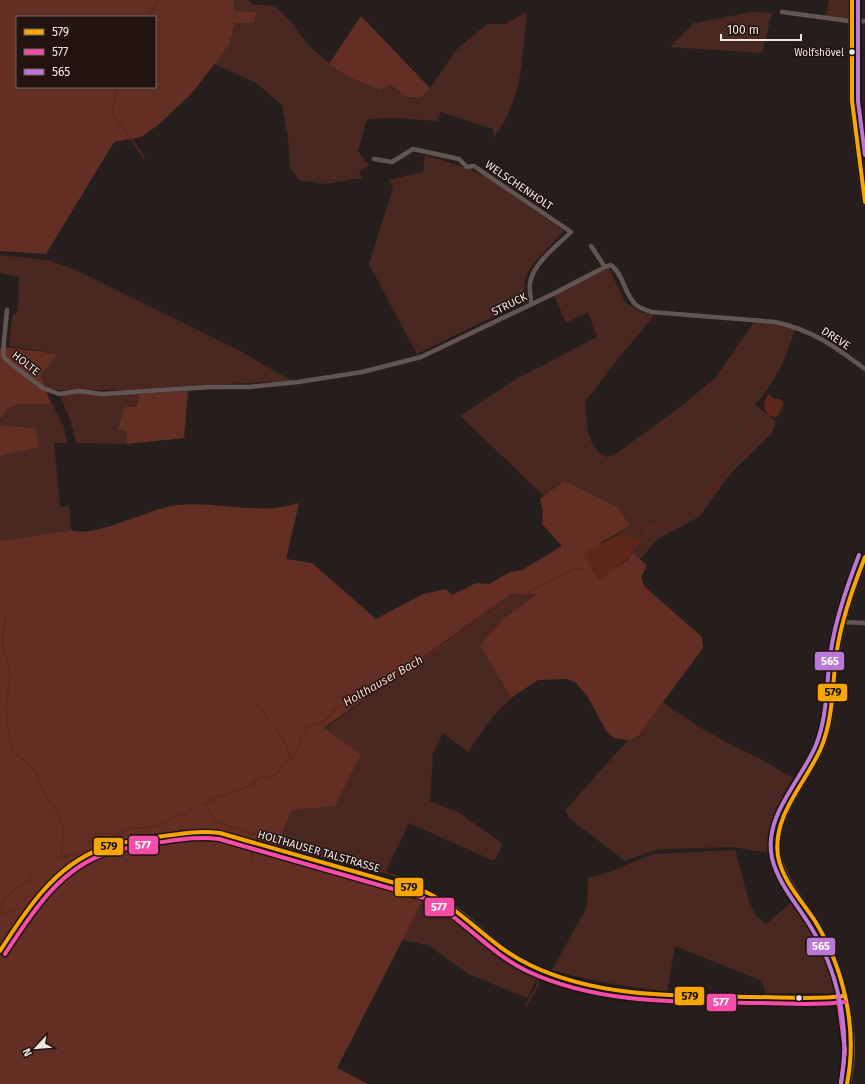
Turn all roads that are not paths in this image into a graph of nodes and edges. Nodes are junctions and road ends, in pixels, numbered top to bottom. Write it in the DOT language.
graph roads {
  1 [pos="852,0"];
  2 [pos="782,12"];
  3 [pos="865,21"];
  4 [pos="852,22"];
  5 [pos="374,158"];
  6 [pos="865,202"];
  7 [pos="591,246"];
  8 [pos="605,267"];
  9 [pos="532,302"];
  10 [pos="7,310"];
  11 [pos="865,369"];
  12 [pos="59,394"];
  13 [pos="865,557"];
  14 [pos="842,622"];
  15 [pos="865,623"];
  16 [pos="0,951"];
  17 [pos="844,996"];
  18 [pos="847,1084"];
  1 -- 4 [label="main road"];
  2 -- 4 [label="street"];
  3 -- 4 [label="street"];
  4 -- 6 [label="main road"];
  5 -- 9 [label="street, WELSCHENHOLT"];
  7 -- 8 [label="street"];
  8 -- 9 [label="street, STRUCK"];
  8 -- 11 [label="street, DREVE"];
  9 -- 12 [label="street, STRUCK"];
  10 -- 12 [label="street, HOLTE"];
  13 -- 14 [label="main road"];
  14 -- 15 [label="street"];
  14 -- 17 [label="main road"];
  16 -- 17 [label="street, HOLTHAUSER TALSTRASSE"];
  17 -- 18 [label="main road"];
}
